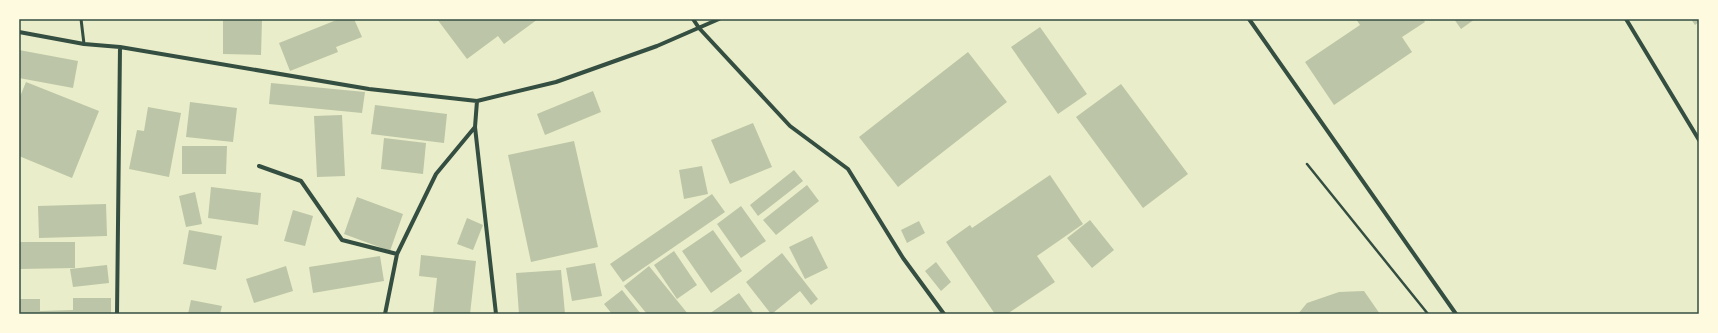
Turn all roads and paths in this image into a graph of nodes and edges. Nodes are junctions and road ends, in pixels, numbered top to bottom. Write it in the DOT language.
graph roads {
  1 [pos="81,19"];
  2 [pos="693,19"];
  3 [pos="719,19"];
  4 [pos="1249,19"];
  5 [pos="1626,19"];
  6 [pos="699,28"];
  7 [pos="19,32"];
  8 [pos="84,44"];
  9 [pos="120,47"];
  10 [pos="477,101"];
  11 [pos="475,127"];
  12 [pos="1699,140"];
  13 [pos="1307,164"];
  14 [pos="259,166"];
  15 [pos="397,254"];
  16 [pos="117,314"];
  17 [pos="385,314"];
  18 [pos="496,314"];
  19 [pos="944,314"];
  20 [pos="1428,314"];
  21 [pos="1456,314"];
  1 -- 8 [label="lane"];
  2 -- 6 [label="street"];
  3 -- 6 [label="street"];
  4 -- 21 [label="street"];
  5 -- 12 [label="street"];
  6 -- 10 [label="street"];
  6 -- 19 [label="street"];
  7 -- 8 [label="street"];
  8 -- 9 [label="street"];
  9 -- 10 [label="street"];
  9 -- 16 [label="street"];
  10 -- 11 [label="street"];
  11 -- 15 [label="street"];
  11 -- 18 [label="street"];
  13 -- 20 [label="path"];
  14 -- 15 [label="street"];
  15 -- 17 [label="street"];
}
